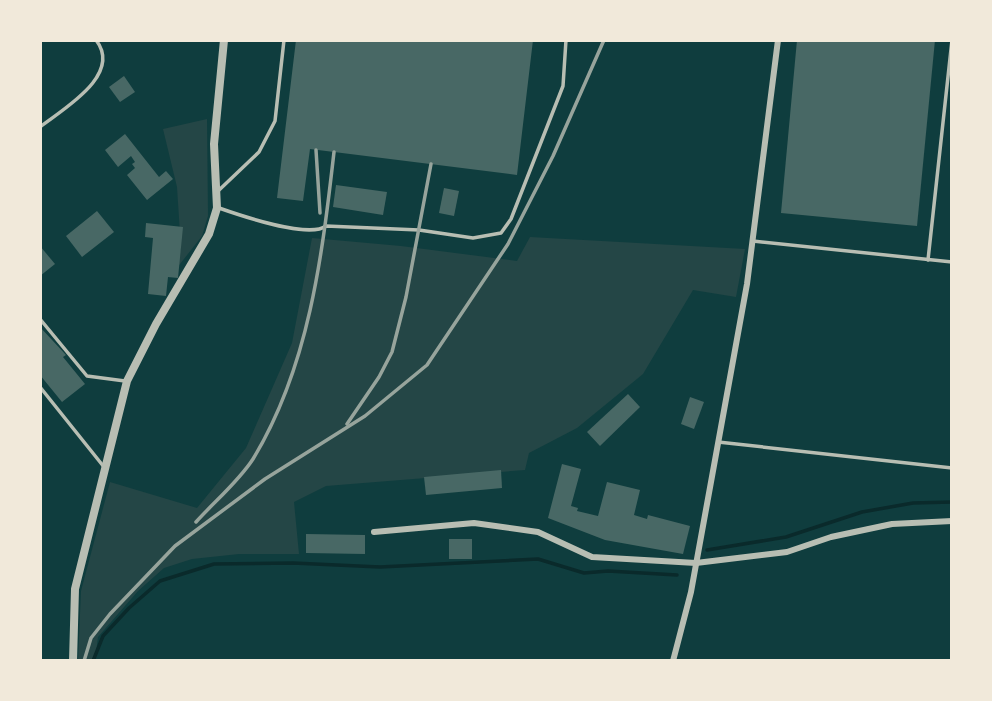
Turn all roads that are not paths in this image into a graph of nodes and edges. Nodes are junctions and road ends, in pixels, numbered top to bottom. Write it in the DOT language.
graph roads {
  1 [pos="96,40"];
  2 [pos="224,40"];
  3 [pos="284,40"];
  4 [pos="566,40"];
  5 [pos="778,40"];
  6 [pos="952,40"];
  7 [pos="40,127"];
  8 [pos="216,193"];
  9 [pos="216,208"];
  10 [pos="753,240"];
  11 [pos="928,260"];
  12 [pos="952,262"];
  13 [pos="40,319"];
  14 [pos="127,381"];
  15 [pos="40,387"];
  16 [pos="718,442"];
  17 [pos="105,468"];
  18 [pos="952,468"];
  19 [pos="952,521"];
  20 [pos="374,532"];
  21 [pos="696,563"];
  22 [pos="73,661"];
  23 [pos="673,661"];
  1 -- 7 [label="lane"];
  2 -- 8 [label="street"];
  3 -- 8 [label="lane"];
  4 -- 9 [label="lane"];
  5 -- 10 [label="street"];
  6 -- 11 [label="lane"];
  8 -- 9 [label="street"];
  9 -- 14 [label="street"];
  10 -- 11 [label="lane"];
  10 -- 16 [label="street"];
  11 -- 12 [label="lane"];
  13 -- 14 [label="lane"];
  14 -- 17 [label="street"];
  15 -- 17 [label="lane"];
  16 -- 18 [label="lane"];
  16 -- 21 [label="street"];
  17 -- 22 [label="street"];
  19 -- 21 [label="street"];
  20 -- 21 [label="street"];
  21 -- 23 [label="street"];
}
